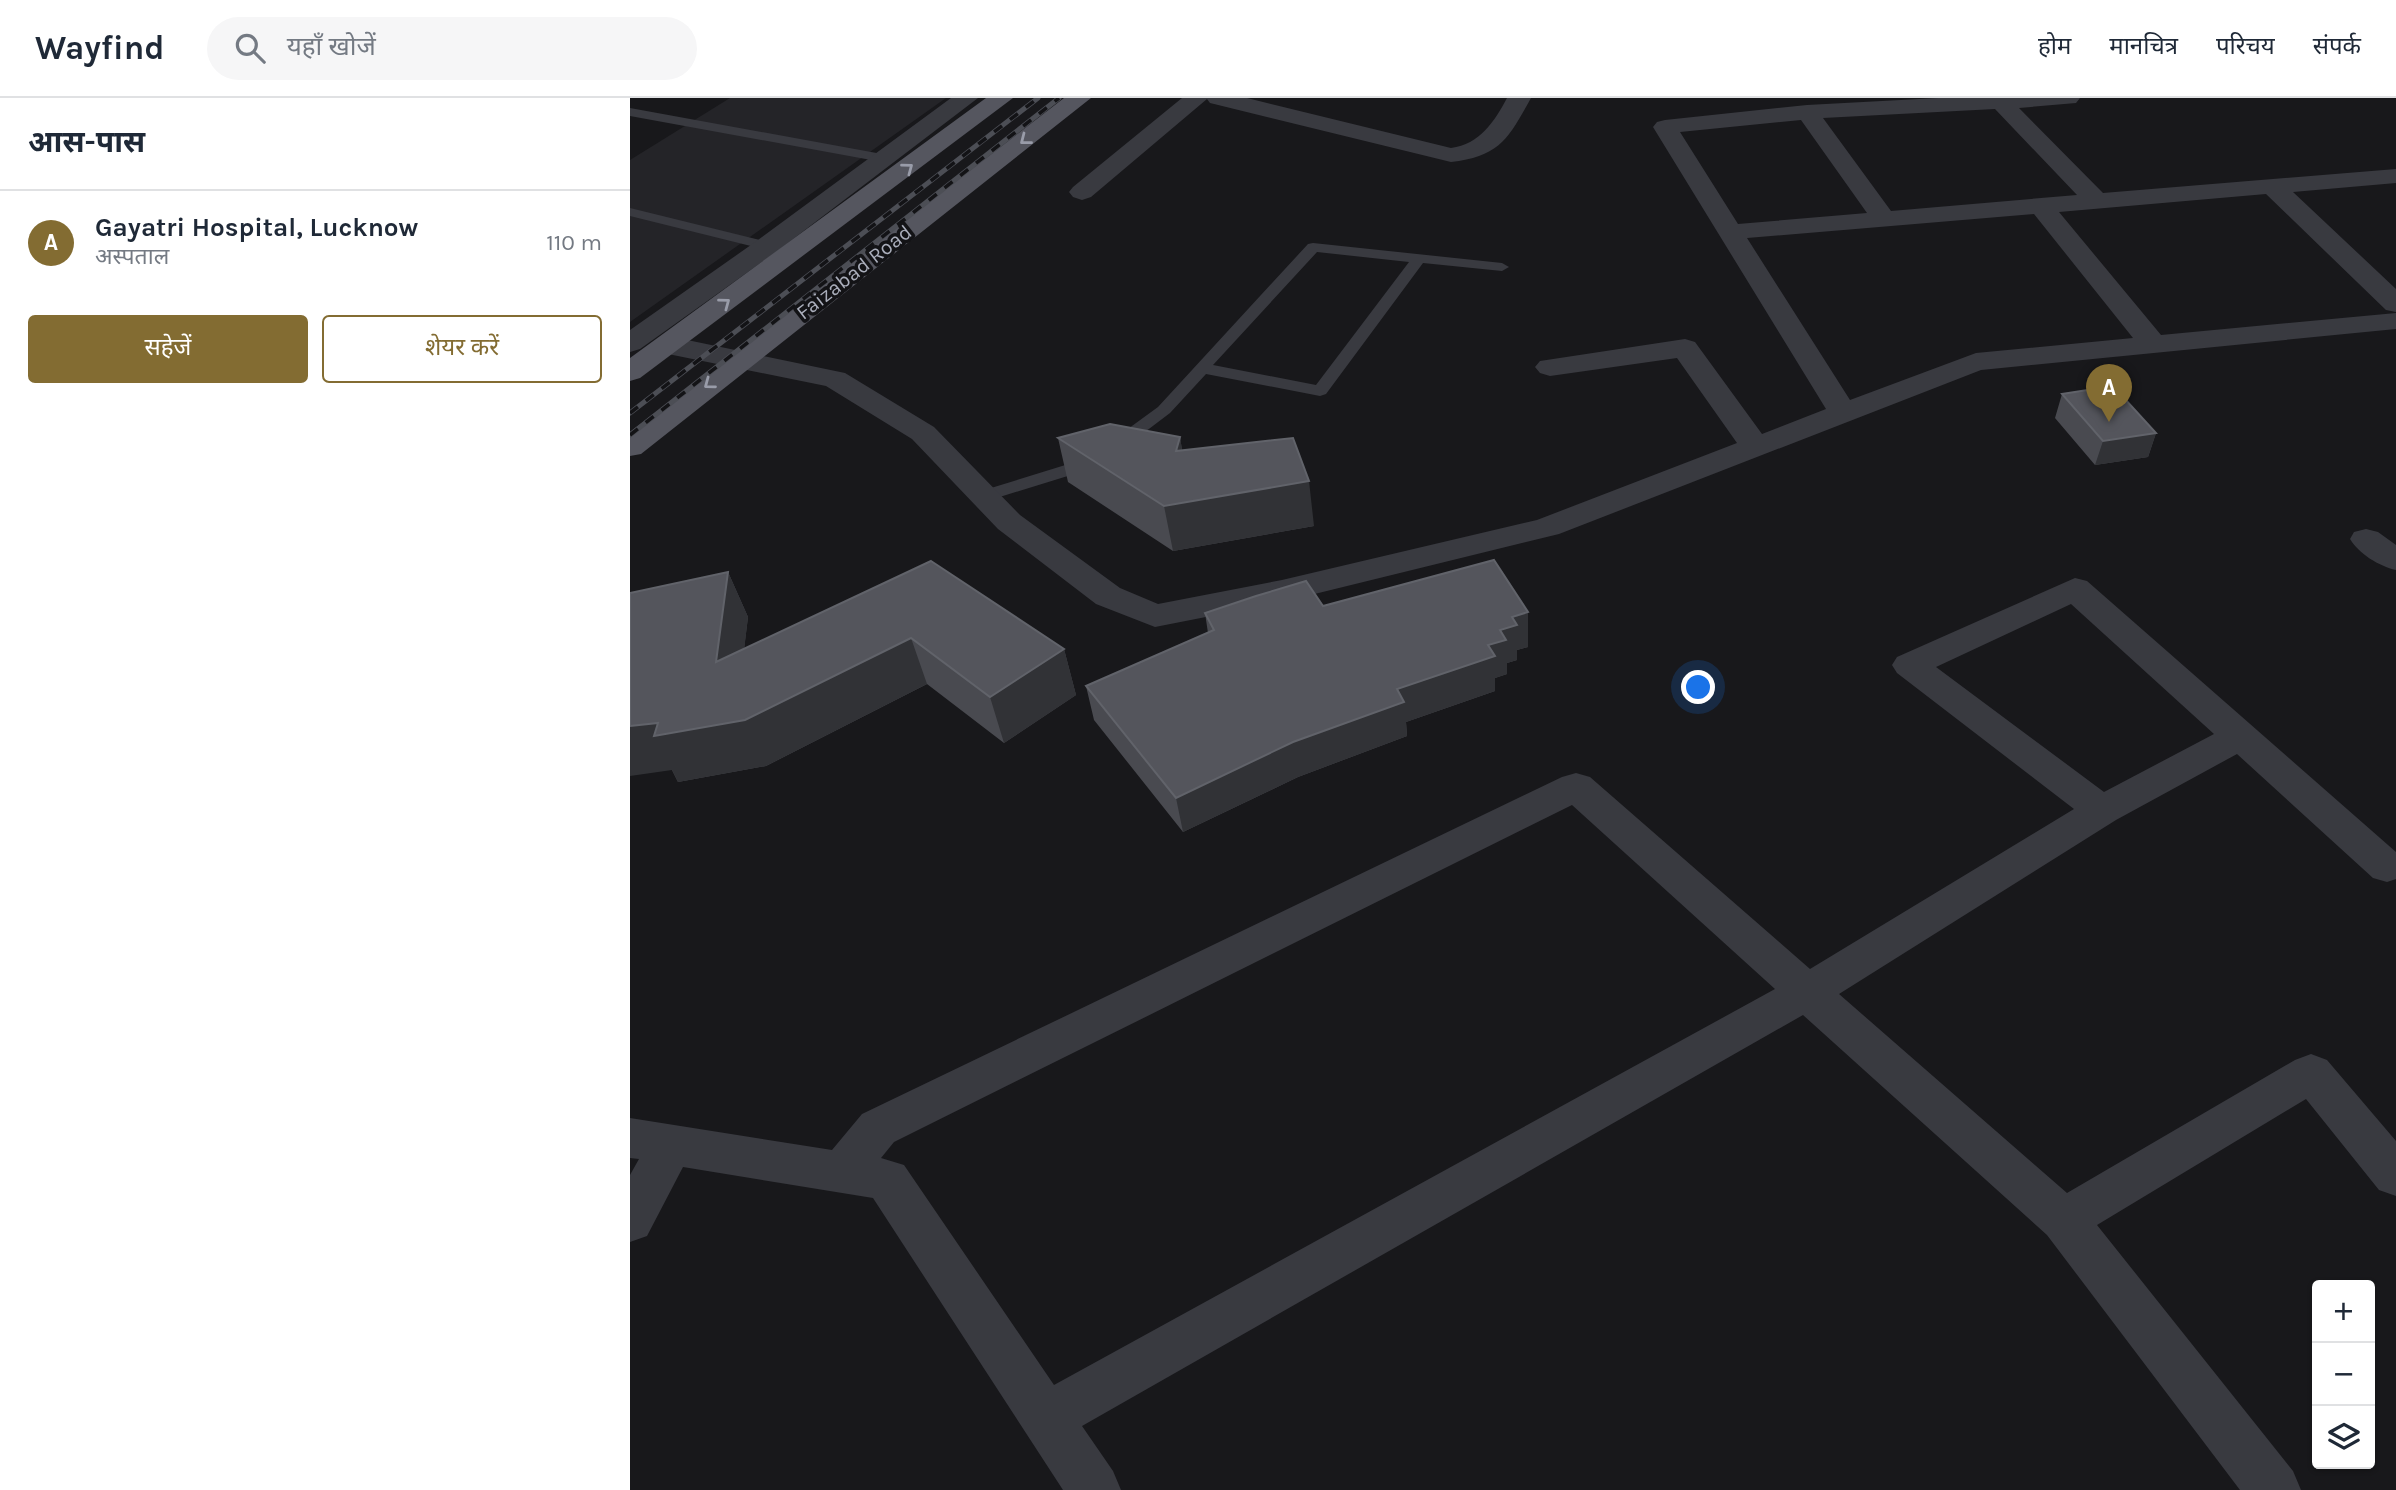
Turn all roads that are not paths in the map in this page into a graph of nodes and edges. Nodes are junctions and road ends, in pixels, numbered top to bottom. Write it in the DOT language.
graph roads {
  1 [pos="966,98"];
  2 [pos="1001,98"];
  3 [pos="1079,98"];
  4 [pos="1196,98"];
  5 [pos="1218,98"];
  6 [pos="1519,98"];
  7 [pos="2068,98"];
  8 [pos="2001,102"];
  9 [pos="630,112"];
  10 [pos="1807,112"];
  11 [pos="882,158"];
  12 [pos="2396,176"];
  13 [pos="2272,186"];
  14 [pos="1082,192"];
  15 [pos="2096,201"];
  16 [pos="2041,206"];
  17 [pos="630,212"];
  18 [pos="1884,219"];
  19 [pos="1731,232"];
  20 [pos="767,246"];
  21 [pos="1419,258"];
  22 [pos="1502,267"];
  23 [pos="2396,304"];
  24 [pos="2396,321"];
  25 [pos="630,344"];
  26 [pos="668,345"];
  27 [pos="2154,345"];
  28 [pos="741,360"];
  29 [pos="1550,367"];
  30 [pos="1202,368"];
  31 [pos="630,372"];
  32 [pos="1843,413"];
  33 [pos="1755,446"];
  34 [pos="630,447"];
  35 [pos="984,496"];
  36 [pos="2396,533"];
  37 [pos="2396,560"];
  38 [pos="2241,736"];
  39 [pos="2102,810"];
  40 [pos="2387,867"];
  41 [pos="1807,992"];
  42 [pos="650,1142"];
  43 [pos="842,1172"];
  44 [pos="2396,1175"];
  45 [pos="2064,1220"];
  46 [pos="630,1221"];
  47 [pos="1046,1418"];
  48 [pos="1094,1490"];
  49 [pos="2274,1490"];
  1 -- 11 [label="street"];
  26 -- 2 [label="main road, one-way"];
  3 -- 28 [label="main road, Faizabad Road, one-way"];
  4 -- 14 [label="street"];
  5 -- 6 [label="street"];
  7 -- 8 [label="street"];
  8 -- 10 [label="street"];
  8 -- 15 [label="street"];
  9 -- 11 [label="lane"];
  10 -- 18 [label="street"];
  10 -- 19 [label="street"];
  11 -- 20 [label="street"];
  12 -- 13 [label="street"];
  13 -- 15 [label="street"];
  13 -- 23 [label="street"];
  15 -- 16 [label="street"];
  16 -- 18 [label="street"];
  16 -- 27 [label="street"];
  17 -- 20 [label="lane"];
  18 -- 19 [label="street"];
  19 -- 32 [label="street"];
  20 -- 25 [label="street"];
  21 -- 22 [label="lane"];
  21 -- 30 [label="lane"];
  21 -- 30 [label="lane"];
  24 -- 27 [label="street"];
  26 -- 28 [label="street"];
  26 -- 31 [label="main road"];
  27 -- 32 [label="street"];
  28 -- 34 [label="main road, Faizabad Road, one-way"];
  28 -- 35 [label="street"];
  29 -- 33 [label="street"];
  30 -- 35 [label="lane"];
  32 -- 33 [label="street"];
  33 -- 35 [label="street"];
  36 -- 37 [label="street"];
  38 -- 39 [label="street"];
  38 -- 39 [label="street"];
  38 -- 40 [label="street"];
  39 -- 41 [label="street"];
  41 -- 43 [label="street"];
  41 -- 45 [label="street"];
  41 -- 47 [label="street"];
  42 -- 43 [label="street"];
  42 -- 46 [label="street"];
  43 -- 47 [label="street"];
  44 -- 45 [label="street"];
  45 -- 49 [label="street"];
  47 -- 48 [label="street"];
}
